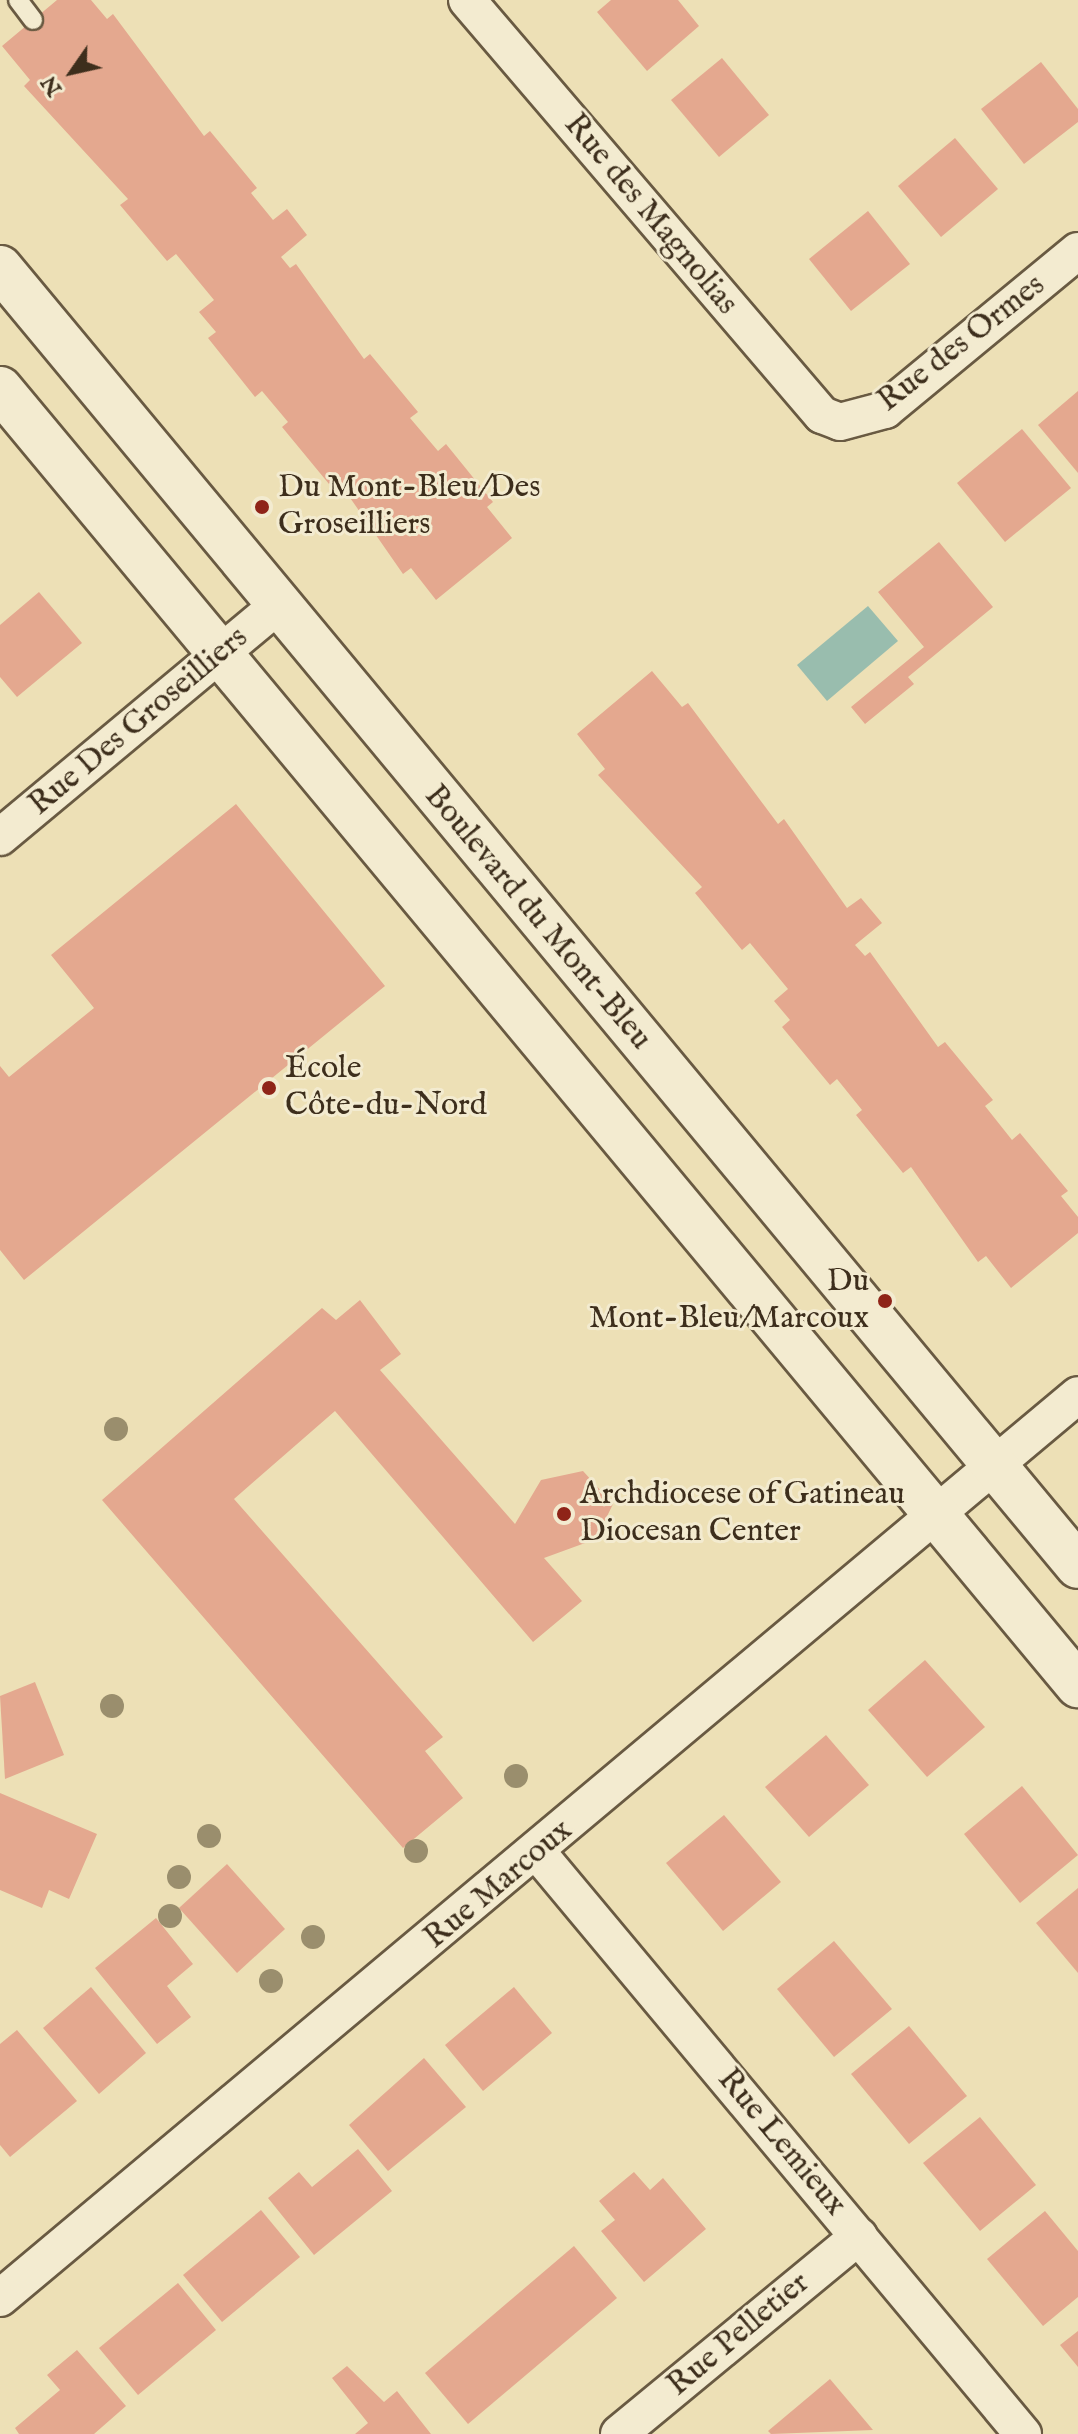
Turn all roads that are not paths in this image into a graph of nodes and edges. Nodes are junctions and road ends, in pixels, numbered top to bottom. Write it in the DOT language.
graph roads {
  1 [pos="18,0"];
  2 [pos="467,0"];
  3 [pos="33,20"];
  4 [pos="1078,251"];
  5 [pos="0,268"];
  6 [pos="0,389"];
  7 [pos="840,422"];
  8 [pos="277,606"];
  9 [pos="220,657"];
  10 [pos="0,837"];
  11 [pos="1078,1395"];
  12 [pos="993,1465"];
  13 [pos="933,1512"];
  14 [pos="1078,1566"];
  15 [pos="1078,1685"];
  16 [pos="538,1853"];
  17 [pos="859,2236"];
  18 [pos="0,2298"];
  19 [pos="619,2434"];
  20 [pos="1023,2434"];
  1 -- 3 [label="lane"];
  2 -- 7 [label="street, Rue des Magnolias"];
  4 -- 7 [label="street, Rue des Ormes"];
  5 -- 8 [label="street, Boulevard du Mont-Bleu"];
  6 -- 9 [label="street"];
  8 -- 9 [label="street, Rue Des Groseilliers"];
  8 -- 12 [label="street, Boulevard du Mont-Bleu"];
  9 -- 10 [label="street, Rue Des Groseilliers"];
  9 -- 13 [label="street"];
  11 -- 12 [label="street, Rue Marcoux"];
  12 -- 13 [label="street, Rue Marcoux"];
  12 -- 14 [label="street, Boulevard du Mont-Bleu"];
  13 -- 15 [label="street"];
  13 -- 16 [label="street, Rue Marcoux"];
  16 -- 17 [label="street, Rue Lemieux"];
  16 -- 18 [label="street, Rue Marcoux"];
  17 -- 19 [label="street, Rue Pelletier"];
  17 -- 20 [label="street, Rue Lemieux"];
}
